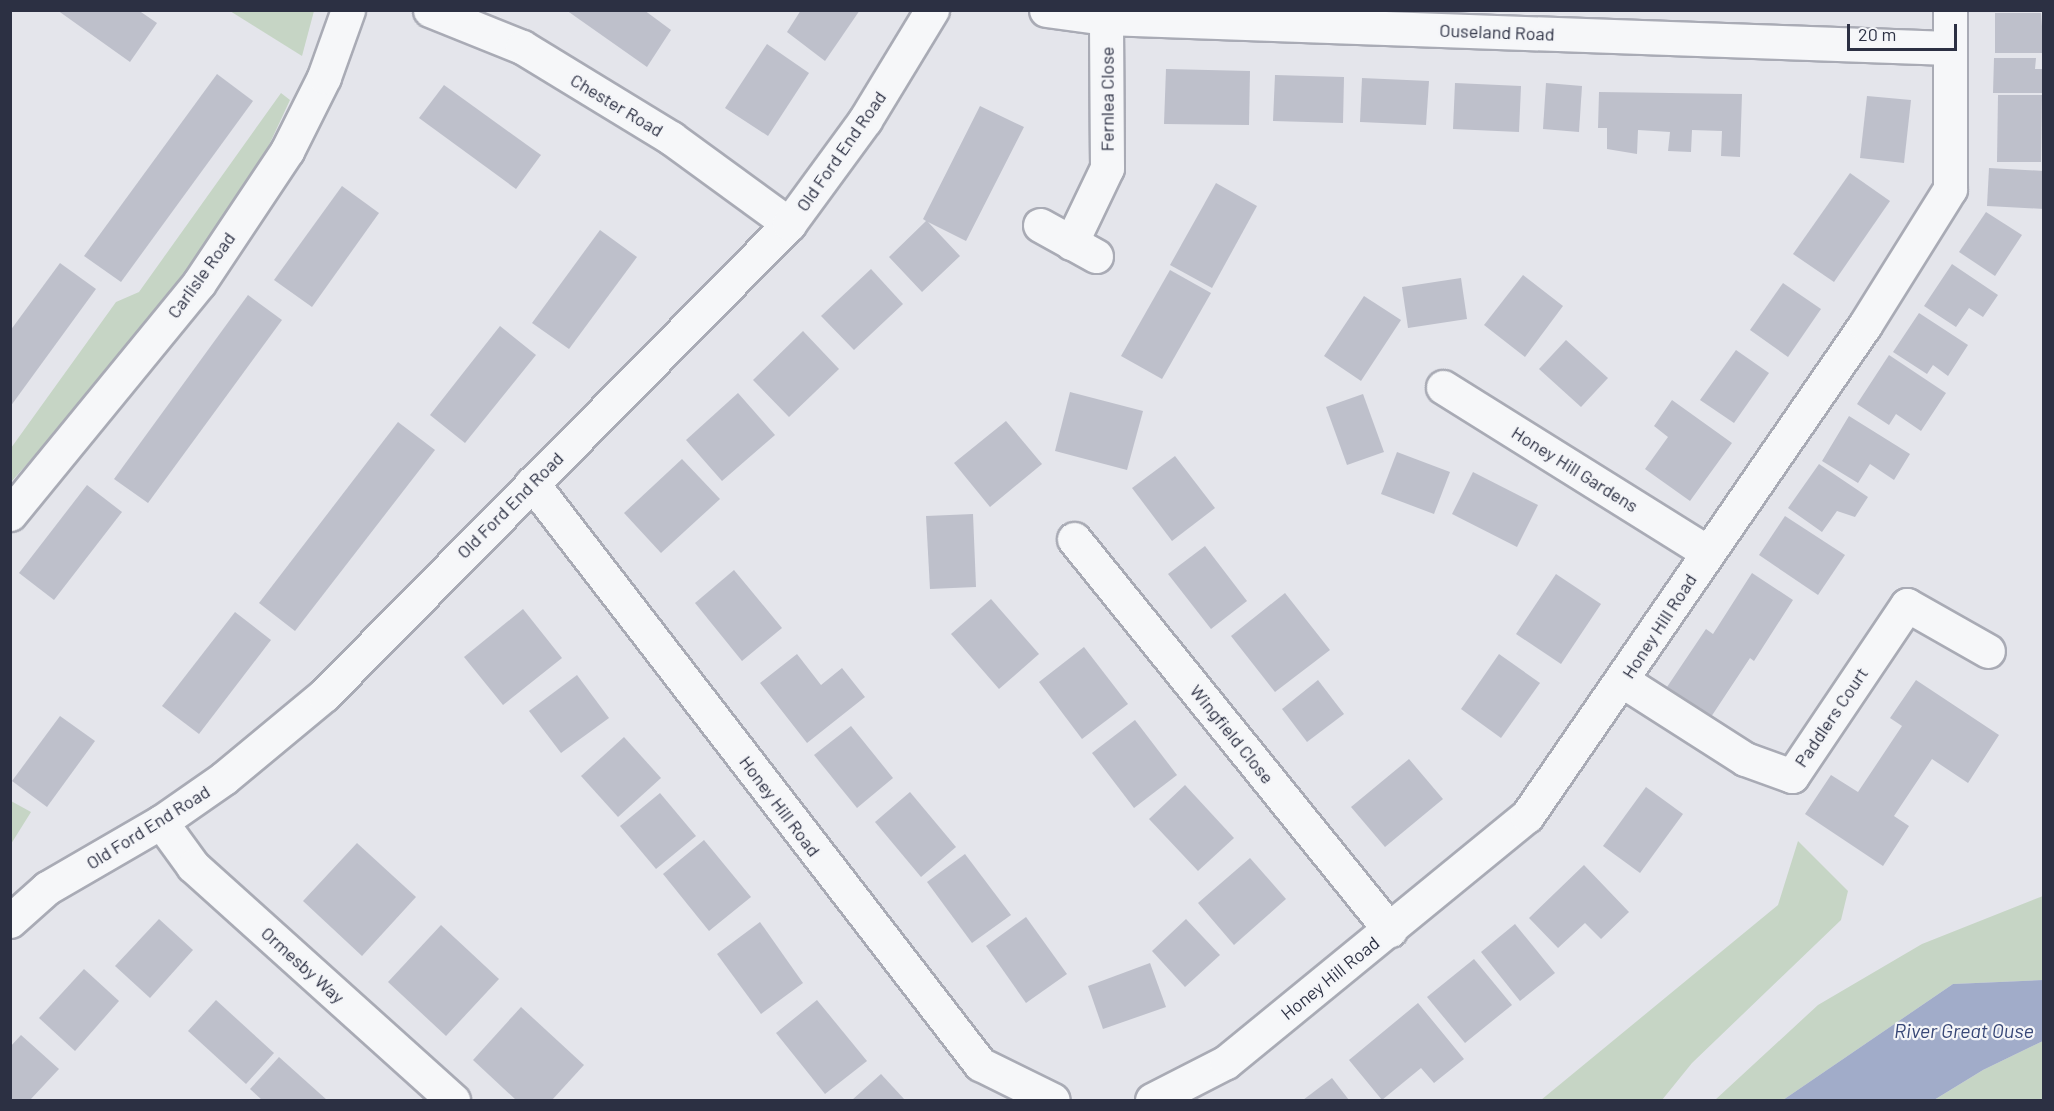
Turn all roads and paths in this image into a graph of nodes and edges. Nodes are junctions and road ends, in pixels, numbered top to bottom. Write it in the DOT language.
graph roads {
  1 [pos="348,10"];
  2 [pos="430,10"];
  3 [pos="932,10"];
  4 [pos="1046,10"];
  5 [pos="1950,10"];
  6 [pos="1106,18"];
  7 [pos="1949,48"];
  8 [pos="789,224"];
  9 [pos="1040,225"];
  10 [pos="1443,387"];
  11 [pos="532,483"];
  12 [pos="10,514"];
  13 [pos="1074,539"];
  14 [pos="1707,552"];
  15 [pos="1988,651"];
  16 [pos="1623,681"];
  17 [pos="161,822"];
  18 [pos="10,921"];
  19 [pos="1390,930"];
  20 [pos="453,1101"];
  21 [pos="1053,1101"];
  22 [pos="1152,1101"];
  1 -- 12 [label="street, Carlisle Road"];
  2 -- 8 [label="street, Chester Road"];
  3 -- 8 [label="street, Old Ford End Road"];
  4 -- 6 [label="street, Ouseland Road"];
  5 -- 7 [label="street, Honey Hill Road"];
  6 -- 7 [label="street, Ouseland Road"];
  6 -- 9 [label="street, Fernlea Close"];
  7 -- 14 [label="street, Honey Hill Road"];
  8 -- 11 [label="street, Old Ford End Road"];
  10 -- 14 [label="street, Honey Hill Gardens"];
  11 -- 17 [label="street, Old Ford End Road"];
  11 -- 21 [label="street, Honey Hill Road"];
  13 -- 19 [label="street, Wingfield Close"];
  14 -- 16 [label="street, Honey Hill Road"];
  15 -- 16 [label="street, Paddlers Court"];
  16 -- 19 [label="street, Honey Hill Road"];
  17 -- 18 [label="street, Old Ford End Road"];
  17 -- 20 [label="street, Ormesby Way"];
  19 -- 22 [label="street, Honey Hill Road"];
}
